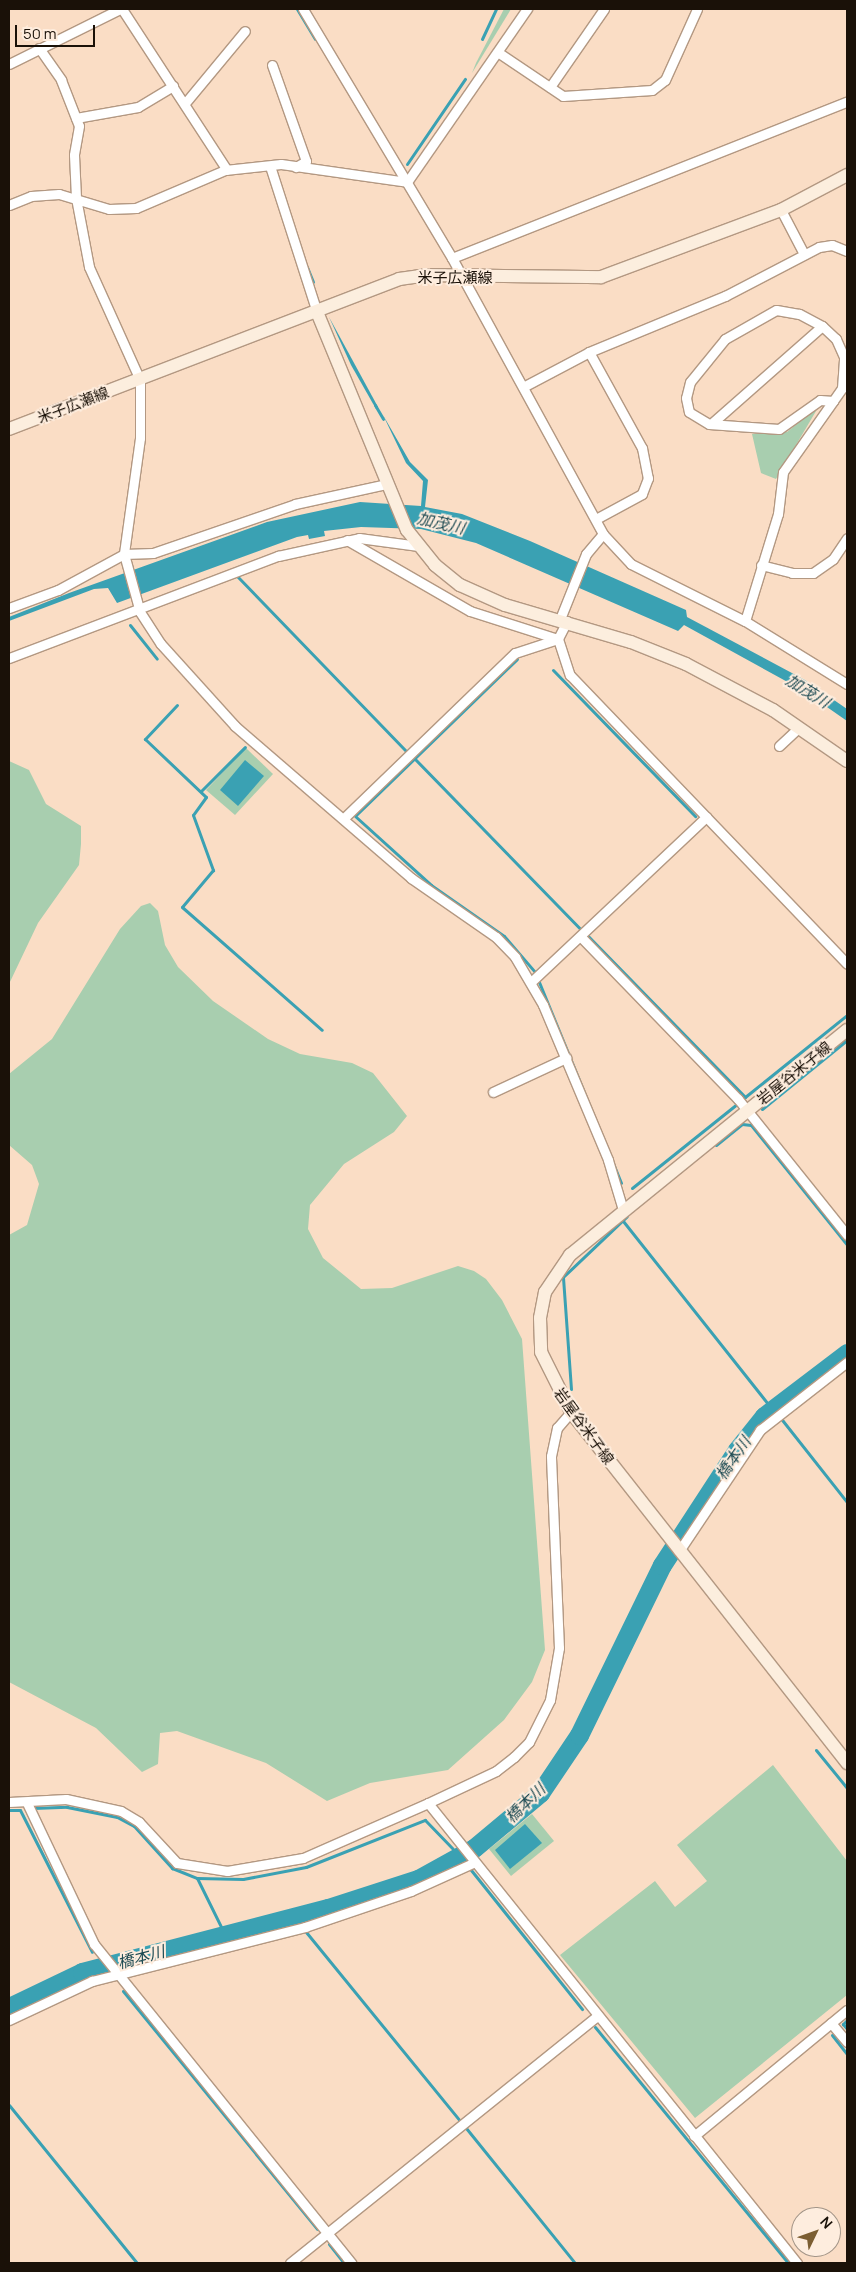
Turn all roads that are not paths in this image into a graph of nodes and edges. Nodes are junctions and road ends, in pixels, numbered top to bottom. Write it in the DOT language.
graph roads {
  1 [pos="121,9"];
  2 [pos="303,9"];
  3 [pos="527,9"];
  4 [pos="604,9"];
  5 [pos="696,9"];
  6 [pos="245,31"];
  7 [pos="39,48"];
  8 [pos="499,53"];
  9 [pos="9,64"];
  10 [pos="272,65"];
  11 [pos="174,86"];
  12 [pos="550,87"];
  13 [pos="186,102"];
  14 [pos="847,102"];
  15 [pos="76,118"];
  16 [pos="270,166"];
  17 [pos="295,167"];
  18 [pos="227,170"];
  19 [pos="847,174"];
  20 [pos="408,182"];
  21 [pos="76,198"];
  22 [pos="9,205"];
  23 [pos="781,210"];
  24 [pos="847,251"];
  25 [pos="804,254"];
  26 [pos="452,258"];
  27 [pos="460,276"];
  28 [pos="318,312"];
  29 [pos="822,326"];
  30 [pos="589,352"];
  31 [pos="140,380"];
  32 [pos="523,386"];
  33 [pos="833,402"];
  34 [pos="711,424"];
  35 [pos="9,429"];
  36 [pos="388,489"];
  37 [pos="596,519"];
  38 [pos="603,534"];
  39 [pos="847,538"];
  40 [pos="347,540"];
  41 [pos="418,546"];
  42 [pos="124,554"];
  43 [pos="761,565"];
  44 [pos="138,607"];
  45 [pos="9,608"];
  46 [pos="564,616"];
  47 [pos="744,621"];
  48 [pos="558,639"];
  49 [pos="9,658"];
  50 [pos="847,684"];
  51 [pos="798,728"];
  52 [pos="779,746"];
  53 [pos="847,761"];
  54 [pos="345,817"];
  55 [pos="706,817"];
  56 [pos="581,937"];
  57 [pos="847,964"];
  58 [pos="532,982"];
  59 [pos="847,1030"];
  60 [pos="566,1058"];
  61 [pos="493,1092"];
  62 [pos="747,1110"];
  63 [pos="623,1210"];
  64 [pos="847,1235"];
  65 [pos="847,1362"];
  66 [pos="571,1412"];
  67 [pos="678,1550"];
  68 [pos="847,1763"];
  69 [pos="9,1802"];
  70 [pos="27,1803"];
  71 [pos="428,1803"];
  72 [pos="472,1861"];
  73 [pos="118,1974"];
  74 [pos="847,2010"];
  75 [pos="596,2016"];
  76 [pos="9,2020"];
  77 [pos="831,2023"];
  78 [pos="847,2042"];
  79 [pos="694,2136"];
  80 [pos="327,2233"];
  81 [pos="290,2263"];
  82 [pos="351,2263"];
  83 [pos="797,2263"];
  1 -- 7 [label="street"];
  1 -- 11 [label="street"];
  2 -- 20 [label="street"];
  3 -- 8 [label="street"];
  4 -- 12 [label="street"];
  5 -- 12 [label="street"];
  6 -- 13 [label="street"];
  7 -- 9 [label="street"];
  7 -- 15 [label="street"];
  8 -- 12 [label="street"];
  8 -- 20 [label="street"];
  10 -- 17 [label="street"];
  11 -- 13 [label="street"];
  11 -- 15 [label="street"];
  13 -- 18 [label="street"];
  14 -- 26 [label="street"];
  15 -- 21 [label="street"];
  16 -- 17 [label="street"];
  16 -- 18 [label="street"];
  16 -- 28 [label="street"];
  17 -- 20 [label="street"];
  18 -- 21 [label="street"];
  19 -- 23 [label="main road, 米子広瀬線"];
  20 -- 26 [label="street"];
  21 -- 22 [label="street"];
  21 -- 31 [label="street"];
  23 -- 25 [label="street"];
  23 -- 27 [label="main road, 米子広瀬線"];
  24 -- 25 [label="street"];
  25 -- 30 [label="street"];
  26 -- 27 [label="street"];
  27 -- 28 [label="main road, 米子広瀬線"];
  27 -- 32 [label="street"];
  28 -- 31 [label="main road, 米子広瀬線"];
  28 -- 36 [label="main road"];
  29 -- 33 [label="street"];
  29 -- 34 [label="street"];
  29 -- 34 [label="street"];
  30 -- 32 [label="street"];
  30 -- 37 [label="street"];
  31 -- 35 [label="main road, 米子広瀬線"];
  31 -- 42 [label="street"];
  32 -- 37 [label="street"];
  33 -- 34 [label="street"];
  33 -- 43 [label="street"];
  36 -- 41 [label="main road"];
  36 -- 42 [label="street"];
  37 -- 38 [label="street"];
  38 -- 46 [label="street"];
  38 -- 47 [label="street"];
  39 -- 43 [label="street"];
  40 -- 41 [label="street"];
  40 -- 44 [label="street"];
  40 -- 48 [label="street"];
  41 -- 46 [label="main road"];
  42 -- 44 [label="street"];
  42 -- 45 [label="street"];
  43 -- 47 [label="street"];
  44 -- 49 [label="street"];
  44 -- 54 [label="street"];
  46 -- 48 [label="street"];
  46 -- 51 [label="main road"];
  47 -- 50 [label="street"];
  48 -- 54 [label="street"];
  48 -- 55 [label="street"];
  51 -- 52 [label="street"];
  51 -- 53 [label="main road"];
  54 -- 58 [label="street"];
  55 -- 56 [label="street"];
  55 -- 57 [label="street"];
  56 -- 58 [label="street"];
  56 -- 62 [label="street"];
  58 -- 60 [label="street"];
  59 -- 62 [label="main road, 岩屋谷米子線"];
  60 -- 61 [label="street"];
  60 -- 63 [label="street"];
  62 -- 63 [label="main road, 岩屋谷米子線"];
  62 -- 64 [label="street"];
  63 -- 66 [label="main road, 岩屋谷米子線"];
  65 -- 67 [label="street"];
  66 -- 67 [label="main road, 岩屋谷米子線"];
  66 -- 71 [label="street"];
  67 -- 68 [label="main road, 岩屋谷米子線"];
  69 -- 70 [label="street"];
  70 -- 71 [label="street"];
  70 -- 73 [label="street"];
  71 -- 72 [label="street"];
  72 -- 73 [label="street"];
  72 -- 75 [label="street"];
  73 -- 76 [label="street"];
  73 -- 80 [label="street"];
  74 -- 77 [label="street"];
  75 -- 79 [label="street"];
  75 -- 80 [label="street"];
  77 -- 78 [label="street"];
  77 -- 79 [label="street"];
  79 -- 83 [label="street"];
  80 -- 81 [label="street"];
  80 -- 82 [label="street"];
}
